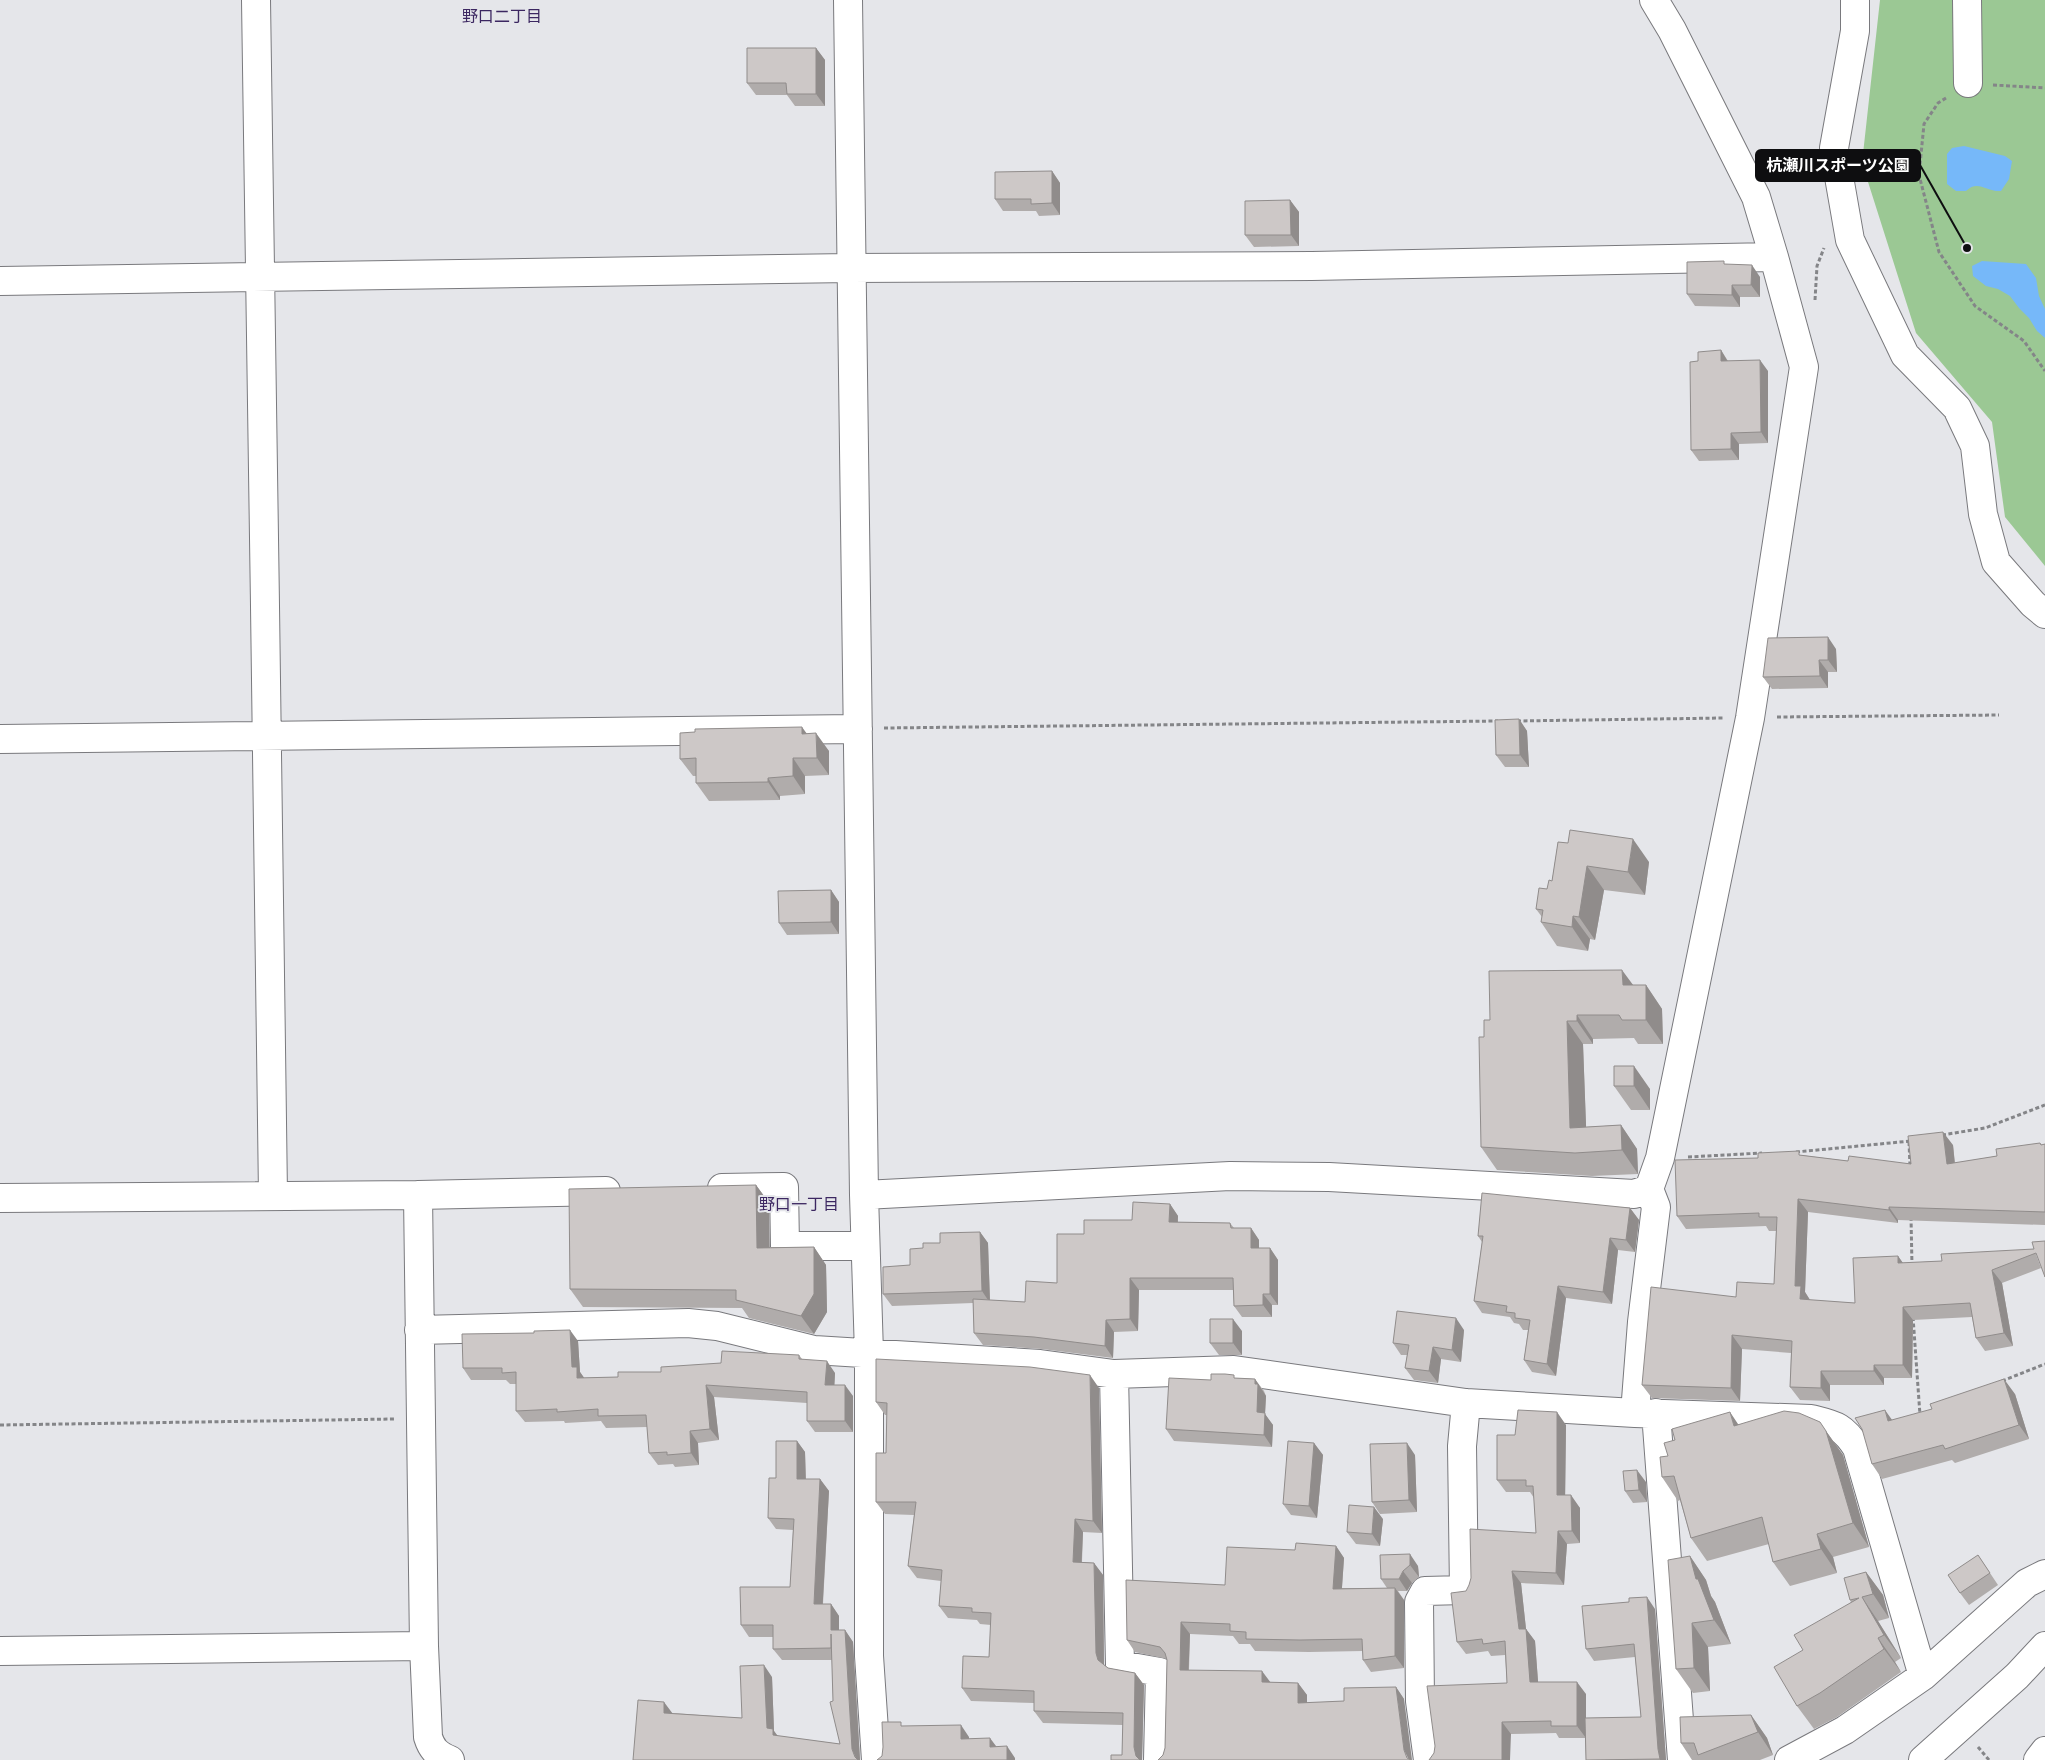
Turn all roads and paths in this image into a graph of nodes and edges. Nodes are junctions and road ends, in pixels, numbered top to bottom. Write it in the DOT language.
graph roads {
  1 [pos="256,0"];
  2 [pos="848,0"];
  3 [pos="1654,0"];
  4 [pos="1855,0"];
  5 [pos="1967,0"];
  6 [pos="1968,84"];
  7 [pos="2045,88"];
  8 [pos="1774,257"];
  9 [pos="850,268"];
  10 [pos="261,277"];
  11 [pos="0,281"];
  12 [pos="2045,371"];
  13 [pos="2045,614"];
  14 [pos="1999,715"];
  15 [pos="1750,718"];
  16 [pos="1502,721"];
  17 [pos="1512,721"];
  18 [pos="858,729"];
  19 [pos="265,735"];
  20 [pos="0,739"];
  21 [pos="2045,1105"];
  22 [pos="1938,1136"];
  23 [pos="1919,1140"];
  24 [pos="1909,1141"];
  25 [pos="1792,1152"];
  26 [pos="1764,1153"];
  27 [pos="1660,1158"];
  28 [pos="1910,1171"];
  29 [pos="695,1189"];
  30 [pos="1649,1189"];
  31 [pos="635,1190"];
  32 [pos="273,1195"];
  33 [pos="418,1195"];
  34 [pos="864,1195"];
  35 [pos="0,1198"];
  36 [pos="1911,1211"];
  37 [pos="864,1246"];
  38 [pos="1912,1270"];
  39 [pos="1913,1310"];
  40 [pos="420,1330"];
  41 [pos="869,1353"];
  42 [pos="2045,1364"];
  43 [pos="1114,1374"];
  44 [pos="2000,1382"];
  45 [pos="1466,1403"];
  46 [pos="1929,1411"];
  47 [pos="1646,1413"];
  48 [pos="1920,1415"];
  49 [pos="1912,1417"];
  50 [pos="421,1419"];
  51 [pos="0,1425"];
  52 [pos="2045,1574"];
  53 [pos="424,1646"];
  54 [pos="2045,1646"];
  55 [pos="0,1650"];
  56 [pos="1923,1676"];
  57 [pos="2045,1751"];
  58 [pos="450,1760"];
  59 [pos="876,1760"];
  60 [pos="1158,1760"];
  61 [pos="1428,1760"];
  62 [pos="1682,1760"];
  63 [pos="1789,1760"];
  64 [pos="1922,1760"];
  65 [pos="2038,1760"];
  1 -- 10 [label="street"];
  2 -- 9 [label="street"];
  3 -- 8 [label="street"];
  4 -- 13 [label="street"];
  5 -- 6 [label="street"];
  6 -- 7 [label="path"];
  6 -- 12 [label="path"];
  8 -- 9 [label="street"];
  8 -- 15 [label="street"];
  9 -- 10 [label="street"];
  9 -- 18 [label="street"];
  10 -- 11 [label="street"];
  10 -- 19 [label="street"];
  14 -- 15 [label="path"];
  15 -- 17 [label="path"];
  15 -- 27 [label="street"];
  16 -- 18 [label="path"];
  18 -- 19 [label="street"];
  18 -- 34 [label="street"];
  19 -- 20 [label="street"];
  19 -- 32 [label="street"];
  21 -- 22 [label="path"];
  23 -- 24 [label="path"];
  24 -- 25 [label="path"];
  24 -- 28 [label="path"];
  26 -- 27 [label="path"];
  27 -- 30 [label="street"];
  29 -- 37 [label="street"];
  30 -- 34 [label="street"];
  30 -- 47 [label="street"];
  31 -- 33 [label="street"];
  32 -- 33 [label="street"];
  32 -- 35 [label="street"];
  33 -- 40 [label="street"];
  34 -- 37 [label="street"];
  36 -- 38 [label="path"];
  37 -- 41 [label="street"];
  39 -- 48 [label="path"];
  40 -- 41 [label="street"];
  40 -- 50 [label="street"];
  41 -- 43 [label="street"];
  41 -- 59 [label="street"];
  42 -- 44 [label="path"];
  43 -- 45 [label="street"];
  43 -- 60 [label="street"];
  45 -- 47 [label="street"];
  45 -- 61 [label="street"];
  46 -- 48 [label="path"];
  47 -- 56 [label="street"];
  47 -- 62 [label="street"];
  48 -- 49 [label="path"];
  50 -- 51 [label="path"];
  50 -- 53 [label="street"];
  52 -- 56 [label="street"];
  53 -- 55 [label="street"];
  53 -- 58 [label="street"];
  54 -- 64 [label="street"];
  56 -- 63 [label="street"];
  57 -- 65 [label="street"];
}
